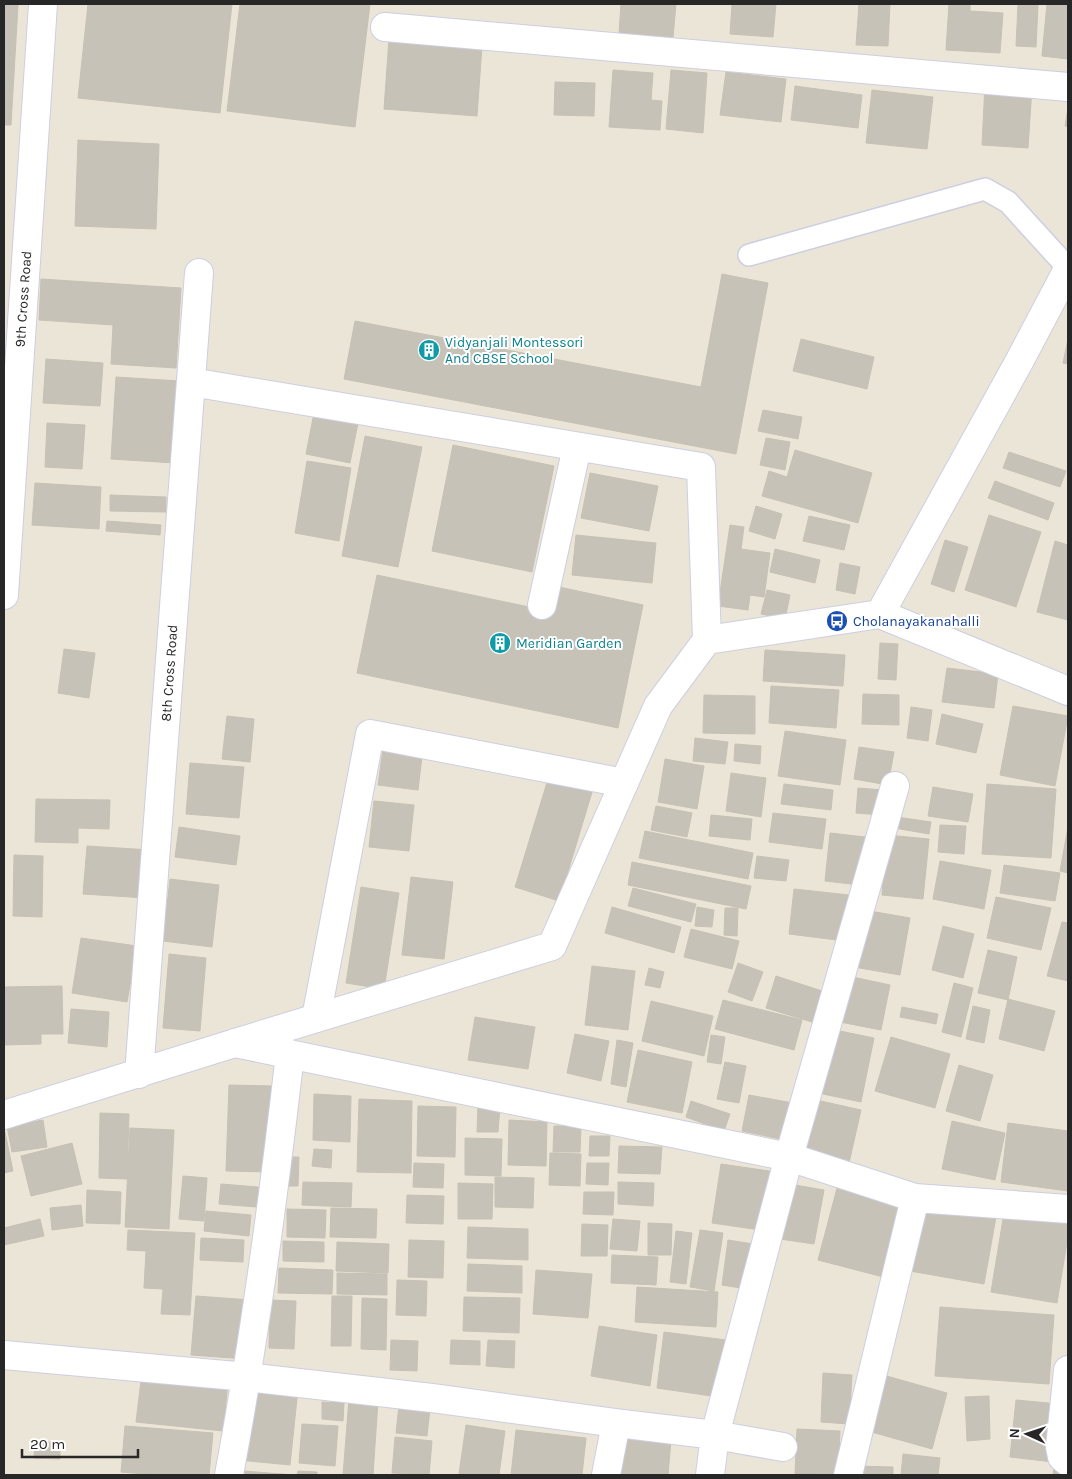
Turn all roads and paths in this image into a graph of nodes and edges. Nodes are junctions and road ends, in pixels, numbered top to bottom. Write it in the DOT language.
graph roads {
  1 [pos="43,4"];
  2 [pos="385,27"];
  3 [pos="1068,87"];
  4 [pos="749,254"];
  5 [pos="1068,268"];
  6 [pos="199,273"];
  7 [pos="192,382"];
  8 [pos="577,447"];
  9 [pos="4,595"];
  10 [pos="542,605"];
  11 [pos="880,614"];
  12 [pos="707,640"];
  13 [pos="1068,691"];
  14 [pos="624,783"];
  15 [pos="895,786"];
  16 [pos="316,1018"];
  17 [pos="235,1043"];
  18 [pos="290,1054"];
  19 [pos="139,1074"];
  20 [pos="4,1115"];
  21 [pos="789,1157"];
  22 [pos="916,1198"];
  23 [pos="1068,1209"];
  24 [pos="4,1355"];
  25 [pos="1068,1370"];
  26 [pos="247,1377"];
  27 [pos="616,1423"];
  28 [pos="716,1434"];
  29 [pos="783,1447"];
  30 [pos="1068,1462"];
  31 [pos="229,1475"];
  32 [pos="606,1475"];
  33 [pos="710,1475"];
  34 [pos="848,1475"];
  1 -- 9 [label="street, 9th Cross Road"];
  2 -- 3 [label="street"];
  4 -- 5 [label="lane"];
  5 -- 11 [label="street"];
  6 -- 7 [label="street, 8th Cross Road"];
  7 -- 8 [label="street"];
  7 -- 19 [label="street, 8th Cross Road"];
  8 -- 10 [label="street"];
  8 -- 12 [label="street"];
  11 -- 12 [label="street"];
  11 -- 13 [label="street"];
  12 -- 14 [label="street"];
  14 -- 16 [label="street"];
  14 -- 16 [label="street"];
  15 -- 21 [label="street"];
  16 -- 17 [label="street"];
  17 -- 18 [label="street"];
  17 -- 19 [label="street"];
  18 -- 21 [label="street"];
  18 -- 26 [label="street"];
  19 -- 20 [label="street"];
  21 -- 22 [label="street"];
  21 -- 28 [label="street"];
  22 -- 23 [label="street"];
  22 -- 34 [label="street"];
  24 -- 26 [label="street"];
  25 -- 30 [label="street"];
  26 -- 27 [label="street"];
  26 -- 31 [label="street"];
  27 -- 28 [label="street"];
  27 -- 32 [label="street"];
  28 -- 29 [label="street"];
  28 -- 33 [label="street"];
}
